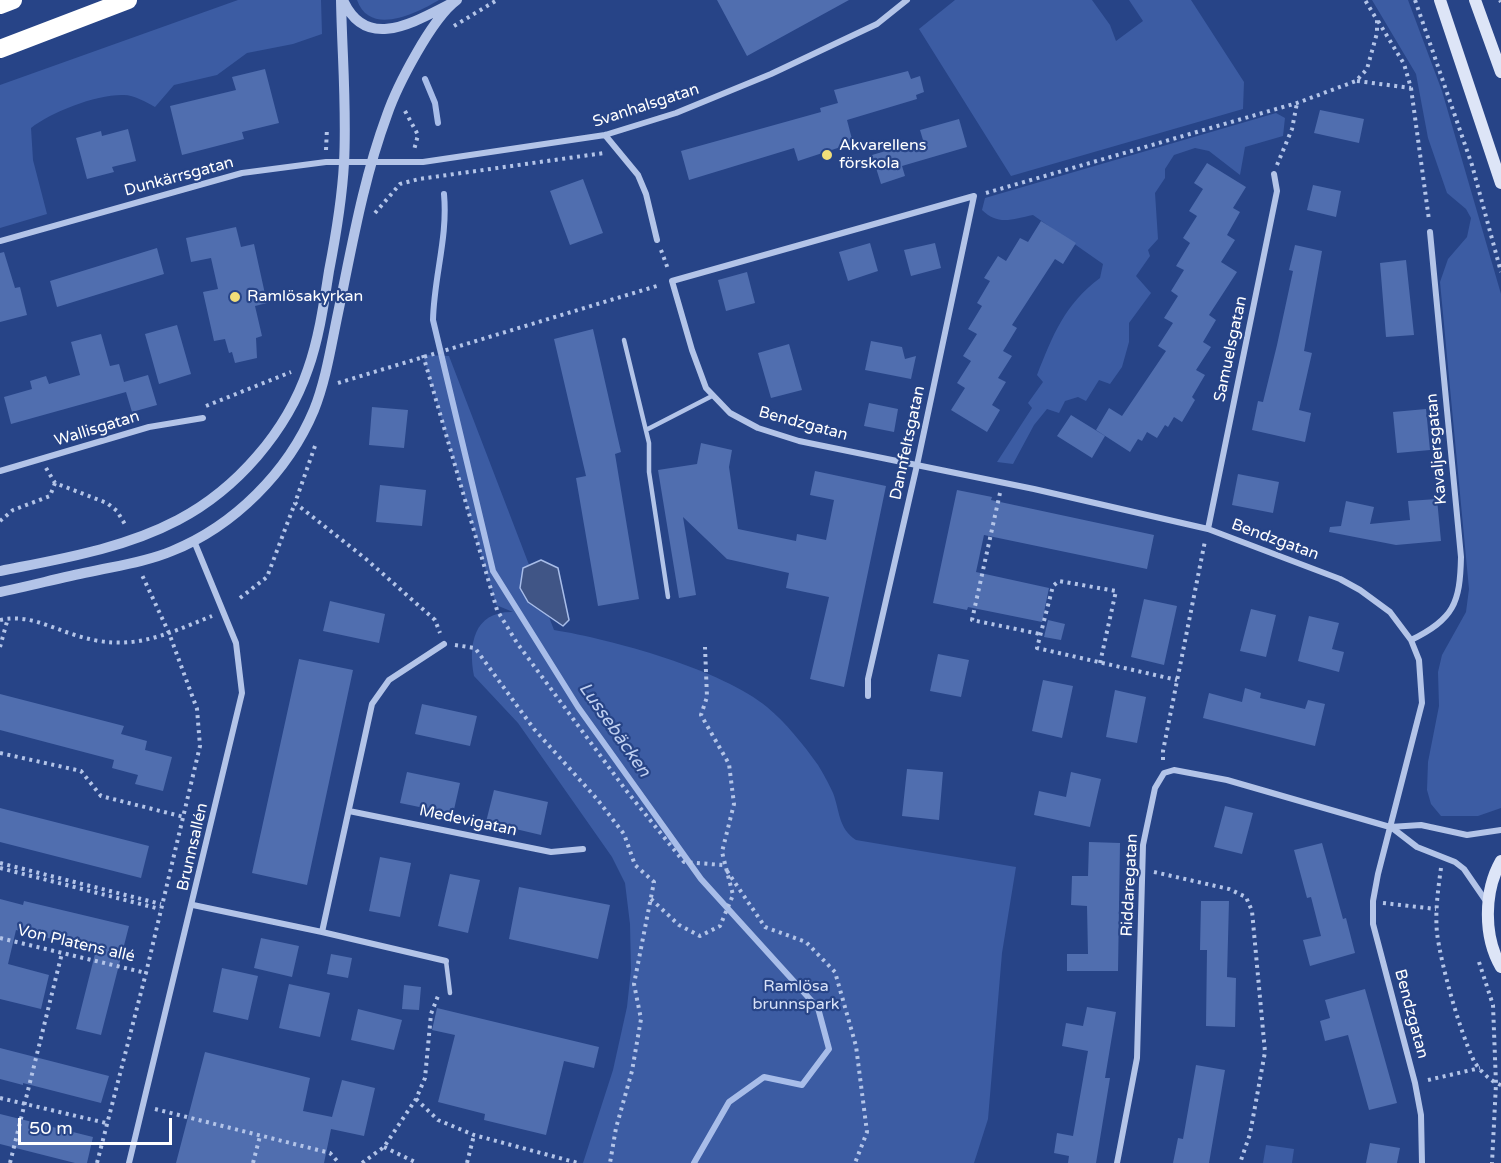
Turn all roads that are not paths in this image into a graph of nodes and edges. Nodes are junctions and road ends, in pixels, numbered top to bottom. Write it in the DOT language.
graph roads {
  1 [pos="13,0"];
  2 [pos="128,0"];
  3 [pos="342,0"];
  4 [pos="907,0"];
  5 [pos="1440,0"];
  6 [pos="1475,0"];
  7 [pos="456,1"];
  8 [pos="0,5"];
  9 [pos="0,49"];
  10 [pos="1501,72"];
  11 [pos="604,135"];
  12 [pos="344,162"];
  13 [pos="369,163"];
  14 [pos="1274,174"];
  15 [pos="1501,183"];
  16 [pos="1430,232"];
  17 [pos="657,240"];
  18 [pos="0,241"];
  19 [pos="672,281"];
  20 [pos="624,340"];
  21 [pos="712,396"];
  22 [pos="203,418"];
  23 [pos="646,430"];
  24 [pos="917,465"];
  25 [pos="0,471"];
  26 [pos="1208,530"];
  27 [pos="194,541"];
  28 [pos="0,571"];
  29 [pos="0,592"];
  30 [pos="668,597"];
  31 [pos="1411,640"];
  32 [pos="444,644"];
  33 [pos="868,696"];
  34 [pos="349,811"];
  35 [pos="1390,827"];
  36 [pos="1501,830"];
  37 [pos="583,849"];
  38 [pos="1501,861"];
  39 [pos="193,905"];
  40 [pos="1489,905"];
  41 [pos="322,932"];
  42 [pos="446,961"];
  43 [pos="1500,967"];
  44 [pos="450,993"];
  45 [pos="129,1163"];
  46 [pos="1117,1163"];
  47 [pos="1422,1163"];
  1 -- 8 [label="highway"];
  2 -- 9 [label="highway"];
  3 -- 7 [label="street"];
  3 -- 12 [label="street"];
  4 -- 11 [label="street, Svanhalsgatan"];
  5 -- 15 [label="main road"];
  6 -- 10 [label="main road"];
  7 -- 13 [label="street"];
  11 -- 13 [label="street, Svanhalsgatan"];
  11 -- 17 [label="street"];
  12 -- 13 [label="street, Dunkärrsgatan"];
  12 -- 18 [label="street, Dunkärrsgatan"];
  12 -- 28 [label="street"];
  13 -- 27 [label="street"];
  14 -- 26 [label="street, Samuelsgatan"];
  16 -- 31 [label="street, Kavaljersgatan"];
  19 -- 21 [label="street, Bendzgatan"];
  19 -- 24 [label="street, Dannfeltsgatan"];
  20 -- 23 [label="lane"];
  21 -- 23 [label="lane"];
  21 -- 24 [label="street, Bendzgatan"];
  22 -- 25 [label="street, Wallisgatan"];
  23 -- 30 [label="lane"];
  24 -- 26 [label="street, Bendzgatan"];
  24 -- 33 [label="street, Dannfeltsgatan"];
  26 -- 31 [label="street, Bendzgatan"];
  27 -- 29 [label="street"];
  27 -- 39 [label="street, Brunnsallén"];
  31 -- 35 [label="street, Bendzgatan"];
  32 -- 34 [label="street"];
  34 -- 37 [label="street, Medevigatan"];
  34 -- 41 [label="street"];
  35 -- 36 [label="street"];
  35 -- 40 [label="street"];
  35 -- 46 [label="street, Riddaregatan"];
  35 -- 47 [label="street, Bendzgatan"];
  38 -- 40 [label="main road"];
  39 -- 41 [label="street"];
  39 -- 45 [label="street, Brunnsallén"];
  40 -- 43 [label="main road"];
  41 -- 42 [label="street"];
  42 -- 44 [label="lane"];
}
